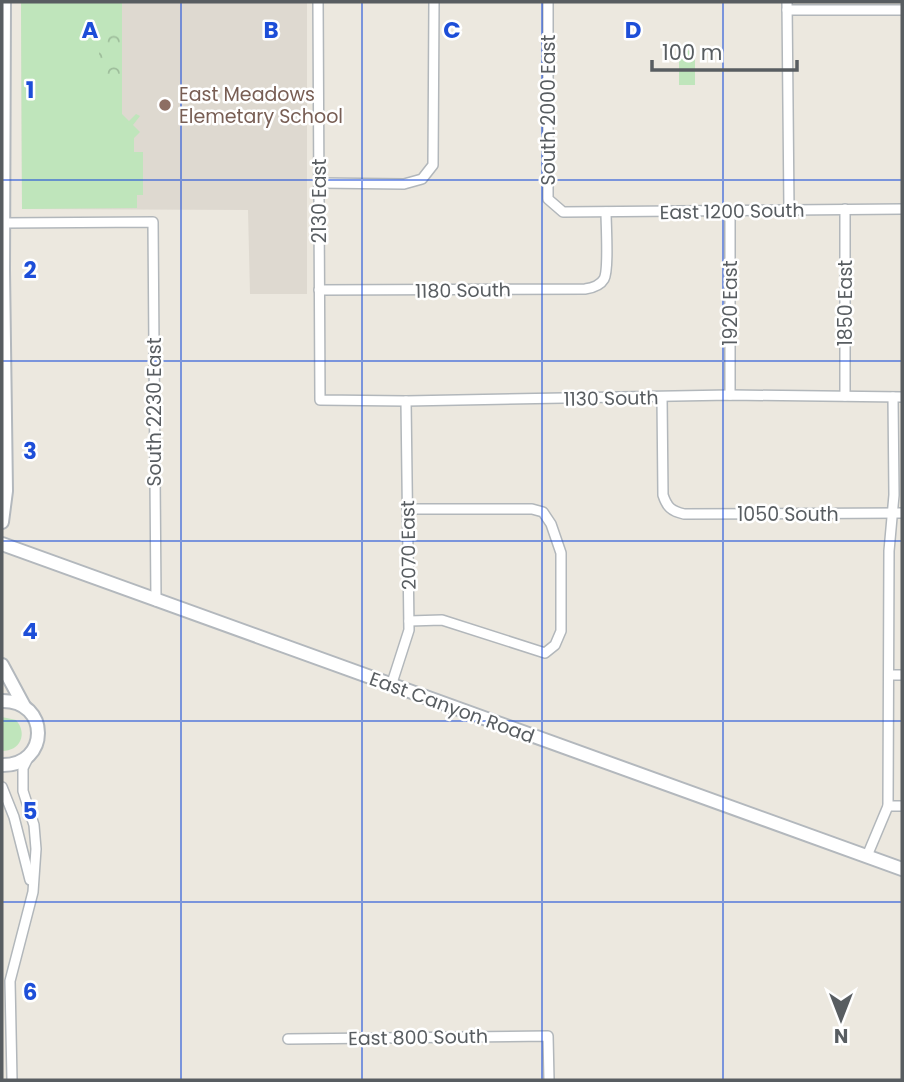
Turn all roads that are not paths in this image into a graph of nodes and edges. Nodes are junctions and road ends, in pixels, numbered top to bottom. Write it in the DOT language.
graph roads {
  1 [pos="4,2"];
  2 [pos="318,2"];
  3 [pos="433,2"];
  4 [pos="548,2"];
  5 [pos="787,6"];
  6 [pos="902,10"];
  7 [pos="3,116"];
  8 [pos="319,183"];
  9 [pos="845,209"];
  10 [pos="902,209"];
  11 [pos="789,210"];
  12 [pos="730,211"];
  13 [pos="563,212"];
  14 [pos="606,212"];
  15 [pos="4,223"];
  16 [pos="2,270"];
  17 [pos="319,290"];
  18 [pos="3,390"];
  19 [pos="730,395"];
  20 [pos="845,396"];
  21 [pos="662,397"];
  22 [pos="897,397"];
  23 [pos="320,400"];
  24 [pos="406,401"];
  25 [pos="407,509"];
  26 [pos="898,513"];
  27 [pos="2,522"];
  28 [pos="2,544"];
  29 [pos="156,601"];
  30 [pos="409,621"];
  31 [pos="2,665"];
  32 [pos="889,675"];
  33 [pos="902,675"];
  34 [pos="391,686"];
  35 [pos="2,701"];
  36 [pos="24,706"];
  37 [pos="29,756"];
  38 [pos="2,765"];
  39 [pos="2,787"];
  40 [pos="888,806"];
  41 [pos="902,806"];
  42 [pos="867,856"];
  43 [pos="902,869"];
  44 [pos="33,892"];
  45 [pos="6,982"];
  46 [pos="288,1039"];
  47 [pos="12,1080"];
  48 [pos="549,1080"];
  1 -- 7 [label="main road"];
  2 -- 8 [label="street, 2130 East"];
  3 -- 8 [label="street"];
  4 -- 13 [label="street, South 2000 East"];
  5 -- 6 [label="street"];
  5 -- 11 [label="street"];
  7 -- 15 [label="main road"];
  8 -- 17 [label="street, 2130 East"];
  9 -- 10 [label="street, East 1200 South"];
  9 -- 11 [label="street, East 1200 South"];
  9 -- 20 [label="street, 1850 East"];
  11 -- 12 [label="street, East 1200 South"];
  12 -- 14 [label="street, East 1200 South"];
  12 -- 19 [label="street, 1920 East"];
  13 -- 14 [label="street, East 1200 South"];
  14 -- 17 [label="street, 1180 South"];
  15 -- 16 [label="main road"];
  15 -- 29 [label="street, South 2230 East"];
  16 -- 18 [label="main road"];
  17 -- 23 [label="street, 2130 East"];
  18 -- 27 [label="main road"];
  19 -- 20 [label="street, 1130 South"];
  19 -- 21 [label="street, 1130 South"];
  20 -- 22 [label="street, 1130 South"];
  21 -- 24 [label="street, 1130 South"];
  21 -- 26 [label="street, 1050 South"];
  22 -- 26 [label="street"];
  23 -- 24 [label="street, 1130 South"];
  24 -- 25 [label="street, 2070 East"];
  25 -- 30 [label="street, 2070 East"];
  25 -- 30 [label="street"];
  26 -- 32 [label="street"];
  28 -- 29 [label="main road, East Canyon Road"];
  29 -- 34 [label="main road, East Canyon Road"];
  30 -- 34 [label="street, 2070 East"];
  31 -- 36 [label="main road"];
  32 -- 33 [label="street"];
  32 -- 40 [label="street"];
  34 -- 42 [label="main road, East Canyon Road"];
  35 -- 36 [label="main road"];
  36 -- 37 [label="main road"];
  37 -- 38 [label="main road"];
  37 -- 44 [label="street"];
  39 -- 44 [label="street"];
  40 -- 41 [label="street"];
  40 -- 42 [label="street"];
  42 -- 43 [label="main road, East Canyon Road"];
  44 -- 45 [label="street"];
  45 -- 47 [label="street"];
  46 -- 48 [label="street, East 800 South"];
}
